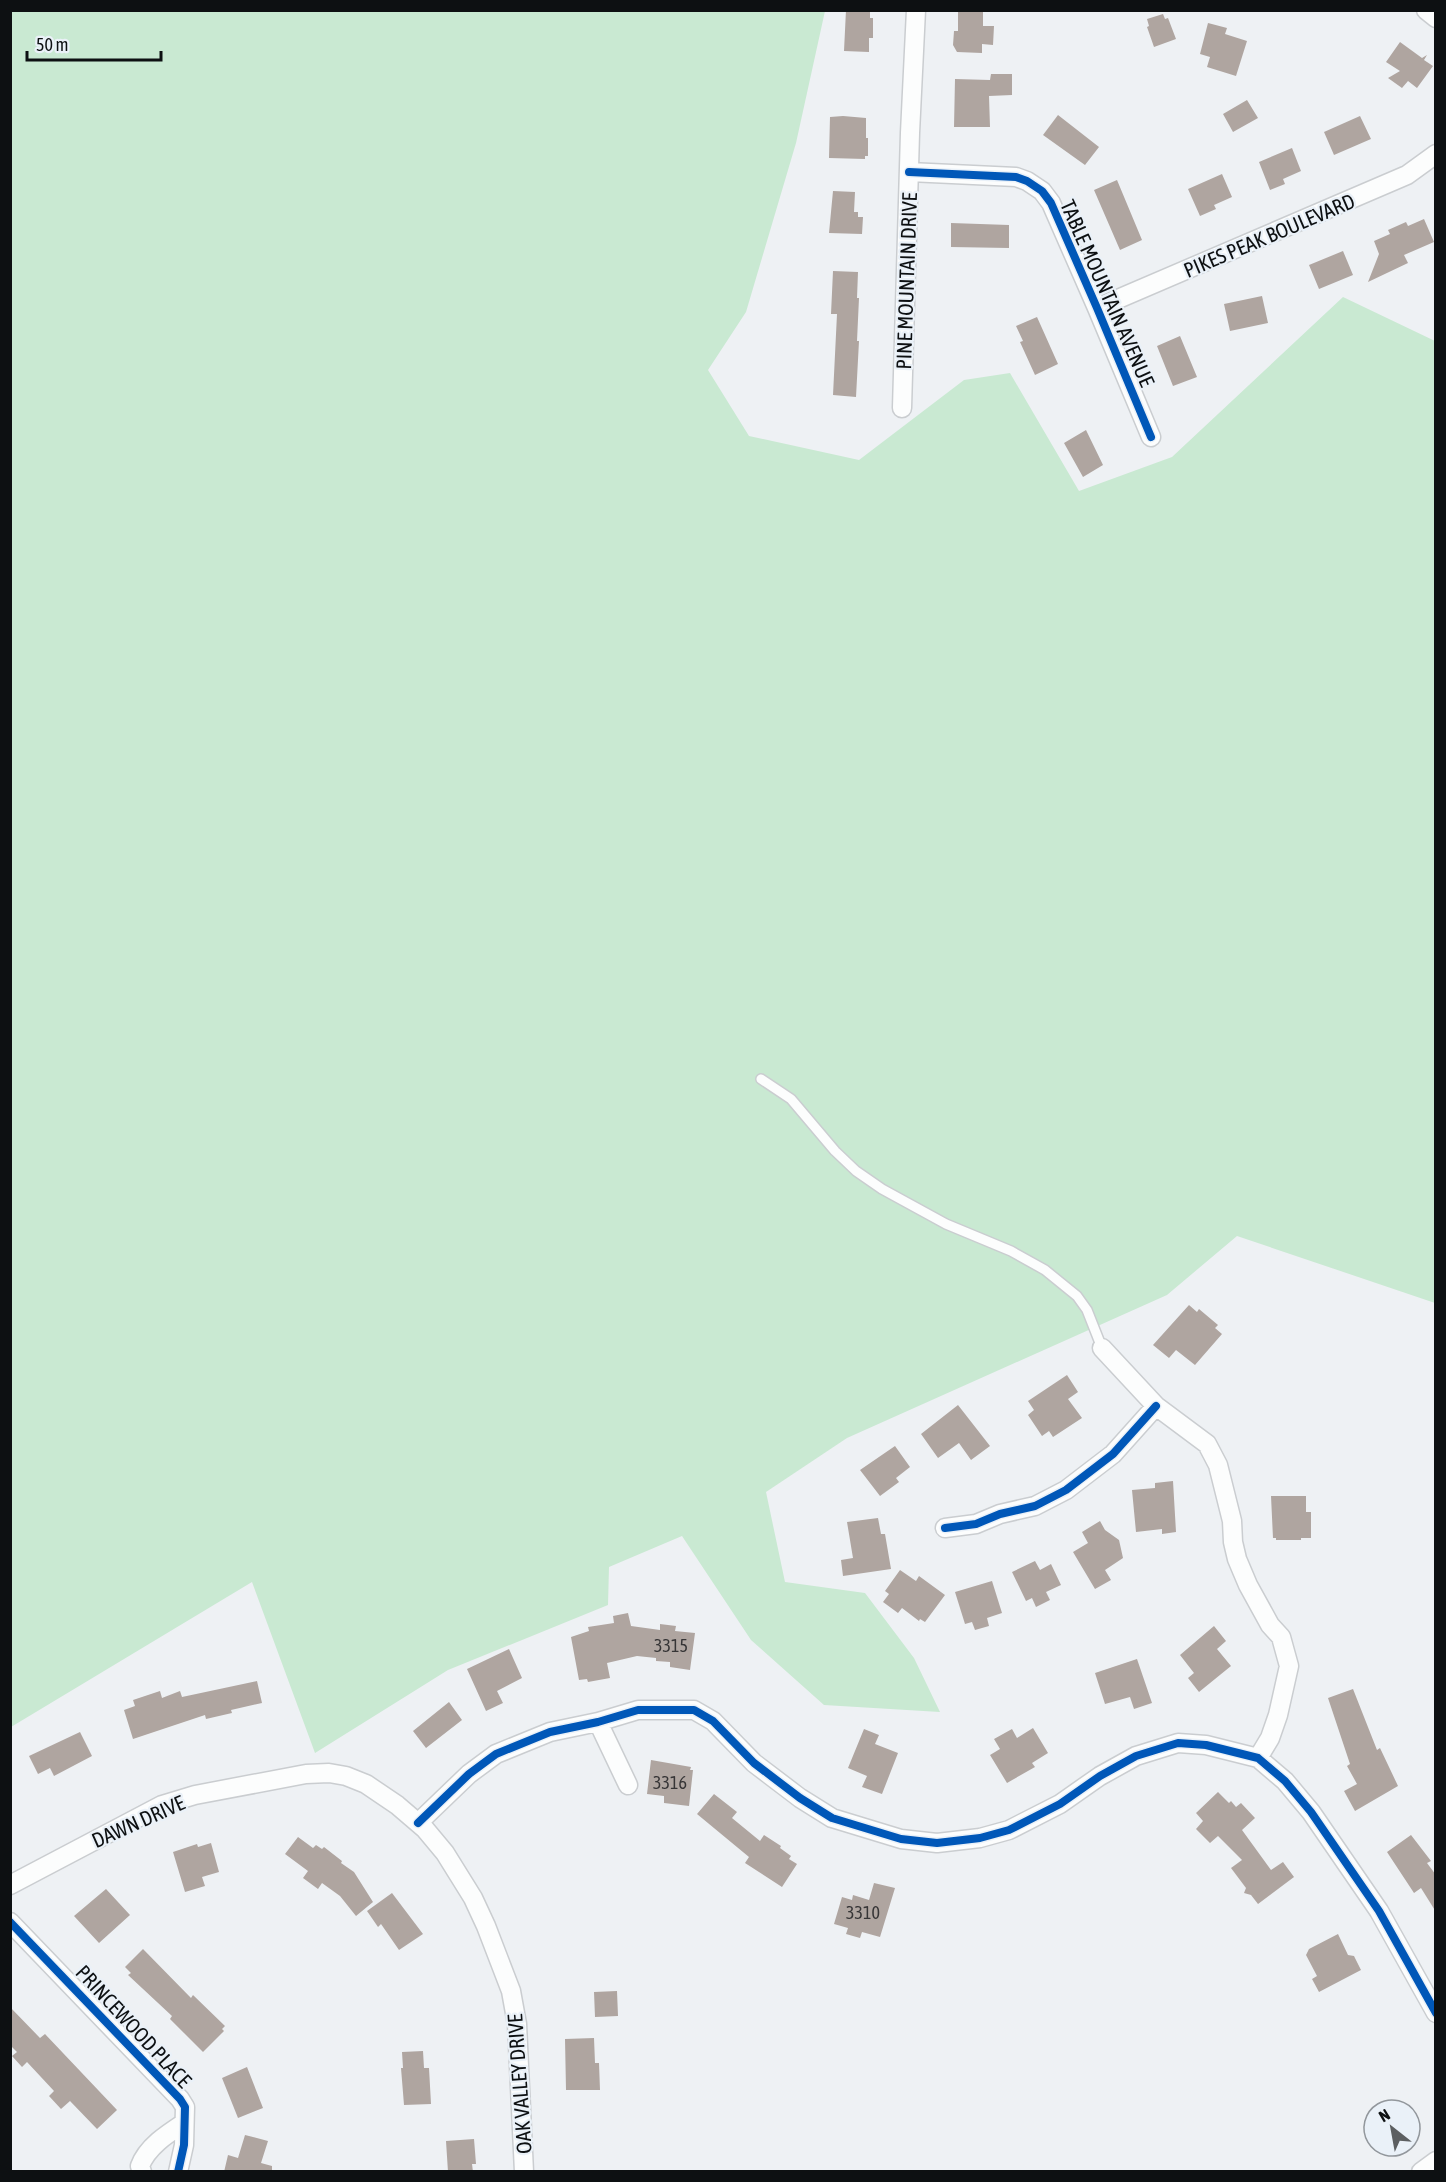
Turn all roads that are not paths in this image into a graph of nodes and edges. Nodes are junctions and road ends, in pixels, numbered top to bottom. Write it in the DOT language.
graph roads {
  1 [pos="916,10"];
  2 [pos="1426,10"];
  3 [pos="1436,18"];
  4 [pos="1436,154"];
  5 [pos="909,172"];
  6 [pos="1097,308"];
  7 [pos="902,408"];
  8 [pos="1151,437"];
  9 [pos="761,1079"];
  10 [pos="1102,1348"];
  11 [pos="1156,1406"];
  12 [pos="945,1528"];
  13 [pos="598,1722"];
  14 [pos="1258,1758"];
  15 [pos="273,1779"];
  16 [pos="628,1785"];
  17 [pos="418,1823"];
  18 [pos="10,1885"];
  19 [pos="10,1922"];
  20 [pos="1436,2013"];
  21 [pos="184,2123"];
  22 [pos="1436,2161"];
  23 [pos="142,2172"];
  24 [pos="178,2172"];
  25 [pos="524,2172"];
  26 [pos="1421,2172"];
  1 -- 5 [label="street, PINE MOUNTAIN DRIVE"];
  2 -- 3 [label="street"];
  4 -- 6 [label="street, PIKES PEAK BOULEVARD"];
  5 -- 6 [label="street, TABLE MOUNTAIN AVENUE"];
  5 -- 7 [label="street, PINE MOUNTAIN DRIVE"];
  6 -- 8 [label="street, TABLE MOUNTAIN AVENUE"];
  9 -- 10 [label="lane"];
  10 -- 11 [label="street"];
  11 -- 12 [label="street"];
  11 -- 14 [label="street"];
  13 -- 14 [label="street"];
  13 -- 16 [label="street"];
  13 -- 17 [label="street"];
  14 -- 20 [label="street"];
  15 -- 17 [label="street, OAK VALLEY DRIVE"];
  15 -- 18 [label="street, DAWN DRIVE"];
  17 -- 25 [label="street, OAK VALLEY DRIVE"];
  19 -- 21 [label="street, PRINCEWOOD PLACE"];
  21 -- 23 [label="street, PRINCEWOOD PLACE"];
  21 -- 24 [label="street, PRINCEWOOD PLACE"];
  22 -- 26 [label="street"];
}
